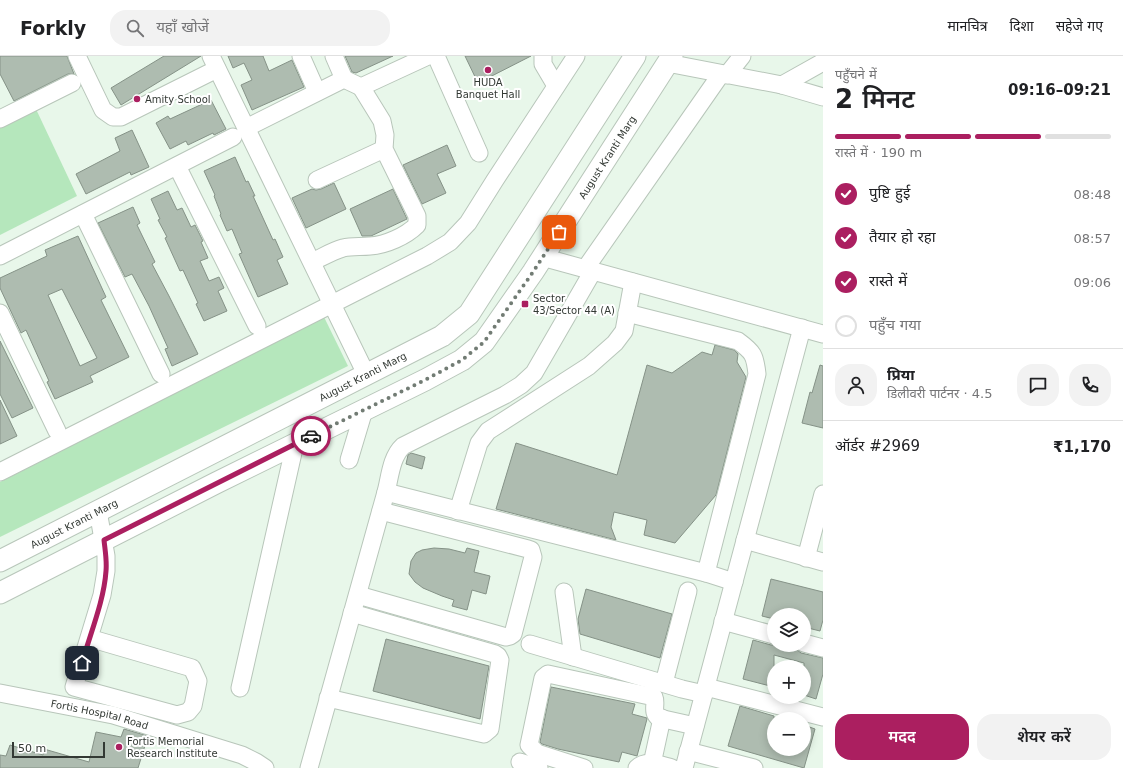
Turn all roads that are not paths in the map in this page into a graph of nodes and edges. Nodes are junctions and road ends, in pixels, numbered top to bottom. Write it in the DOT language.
graph roads {
  1 [pos="78,56"];
  2 [pos="301,56"];
  3 [pos="334,56"];
  4 [pos="428,56"];
  5 [pos="436,56"];
  6 [pos="542,56"];
  7 [pos="549,56"];
  8 [pos="576,56"];
  9 [pos="635,56"];
  10 [pos="742,56"];
  11 [pos="670,60"];
  12 [pos="214,62"];
  13 [pos="823,62"];
  14 [pos="724,74"];
  15 [pos="344,79"];
  16 [pos="560,80"];
  17 [pos="72,83"];
  18 [pos="782,85"];
  19 [pos="361,87"];
  20 [pos="317,92"];
  21 [pos="823,97"];
  22 [pos="0,119"];
  23 [pos="240,132"];
  24 [pos="384,149"];
  25 [pos="480,153"];
  26 [pos="177,166"];
  27 [pos="317,180"];
  28 [pos="83,214"];
  29 [pos="0,256"];
  30 [pos="542,257"];
  31 [pos="312,262"];
  32 [pos="589,270"];
  33 [pos="633,282"];
  34 [pos="332,303"];
  35 [pos="0,313"];
  36 [pos="627,313"];
  37 [pos="257,326"];
  38 [pos="802,328"];
  39 [pos="823,334"];
  40 [pos="161,374"];
  41 [pos="366,374"];
  42 [pos="364,410"];
  43 [pos="57,431"];
  44 [pos="296,444"];
  45 [pos="349,460"];
  46 [pos="0,472"];
  47 [pos="386,492"];
  48 [pos="823,494"];
  49 [pos="98,511"];
  50 [pos="381,511"];
  51 [pos="458,511"];
  52 [pos="104,540"];
  53 [pos="745,540"];
  54 [pos="806,558"];
  55 [pos="0,561"];
  56 [pos="823,562"];
  57 [pos="706,573"];
  58 [pos="734,582"];
  59 [pos="688,591"];
  60 [pos="564,592"];
  61 [pos="0,593"];
  62 [pos="358,595"];
  63 [pos="352,613"];
  64 [pos="723,621"];
  65 [pos="767,633"];
  66 [pos="89,638"];
  67 [pos="530,644"];
  68 [pos="811,645"];
  69 [pos="823,648"];
  70 [pos="573,657"];
  71 [pos="664,683"];
  72 [pos="240,688"];
  73 [pos="705,690"];
  74 [pos="0,693"];
  75 [pos="328,698"];
  76 [pos="823,717"];
  77 [pos="662,718"];
  78 [pos="695,726"];
  79 [pos="688,751"];
  80 [pos="520,762"];
  81 [pos="644,766"];
  82 [pos="265,768"];
  83 [pos="309,768"];
  84 [pos="539,768"];
  85 [pos="584,768"];
  86 [pos="672,768"];
  87 [pos="684,768"];
  88 [pos="754,768"];
  1 -- 12 [label="street"];
  2 -- 20 [label="street"];
  3 -- 15 [label="street"];
  4 -- 19 [label="street"];
  5 -- 25 [label="street"];
  6 -- 16 [label="street"];
  7 -- 16 [label="street"];
  8 -- 16 [label="street"];
  9 -- 41 [label="main road, August Kranti Marg"];
  10 -- 14 [label="street"];
  11 -- 14 [label="street"];
  11 -- 30 [label="main road, August Kranti Marg"];
  12 -- 23 [label="street"];
  13 -- 18 [label="street"];
  14 -- 18 [label="street"];
  14 -- 32 [label="street"];
  15 -- 19 [label="street"];
  15 -- 20 [label="street"];
  16 -- 34 [label="street"];
  17 -- 22 [label="street"];
  18 -- 21 [label="street"];
  19 -- 24 [label="street"];
  20 -- 23 [label="street"];
  23 -- 26 [label="street"];
  23 -- 31 [label="street"];
  24 -- 27 [label="street"];
  24 -- 31 [label="street"];
  26 -- 28 [label="street"];
  26 -- 37 [label="street"];
  28 -- 29 [label="street"];
  28 -- 40 [label="street"];
  30 -- 32 [label="street"];
  30 -- 42 [label="main road, August Kranti Marg"];
  31 -- 34 [label="street"];
  32 -- 33 [label="street"];
  32 -- 47 [label="street"];
  33 -- 36 [label="street"];
  33 -- 38 [label="street"];
  34 -- 41 [label="street"];
  34 -- 46 [label="street"];
  35 -- 43 [label="street"];
  36 -- 51 [label="street"];
  36 -- 57 [label="street"];
  38 -- 39 [label="street"];
  38 -- 53 [label="street"];
  41 -- 49 [label="main road, August Kranti Marg"];
  42 -- 44 [label="main road, August Kranti Marg"];
  42 -- 45 [label="street"];
  44 -- 52 [label="main road, August Kranti Marg"];
  44 -- 72 [label="street"];
  47 -- 50 [label="street"];
  47 -- 51 [label="street"];
  48 -- 54 [label="street"];
  49 -- 52 [label="street"];
  49 -- 55 [label="main road, August Kranti Marg"];
  50 -- 62 [label="street"];
  50 -- 62 [label="street"];
  51 -- 57 [label="street"];
  52 -- 61 [label="main road, August Kranti Marg"];
  52 -- 66 [label="street"];
  53 -- 54 [label="street"];
  53 -- 58 [label="street"];
  54 -- 56 [label="street"];
  57 -- 58 [label="street"];
  58 -- 64 [label="street"];
  59 -- 71 [label="street"];
  60 -- 70 [label="street"];
  62 -- 63 [label="street"];
  63 -- 75 [label="street"];
  63 -- 75 [label="street"];
  64 -- 65 [label="street"];
  64 -- 73 [label="street"];
  66 -- 66 [label="street"];
  67 -- 70 [label="street"];
  68 -- 69 [label="street"];
  70 -- 71 [label="street"];
  71 -- 73 [label="street"];
  73 -- 76 [label="street"];
  73 -- 78 [label="street"];
  74 -- 82 [label="street, Fortis Hospital Road"];
  75 -- 83 [label="street"];
  77 -- 78 [label="street"];
  77 -- 81 [label="street"];
  77 -- 85 [label="street"];
  78 -- 79 [label="street"];
  79 -- 87 [label="street"];
  79 -- 88 [label="street"];
  80 -- 84 [label="street"];
  81 -- 86 [label="street"];
}
